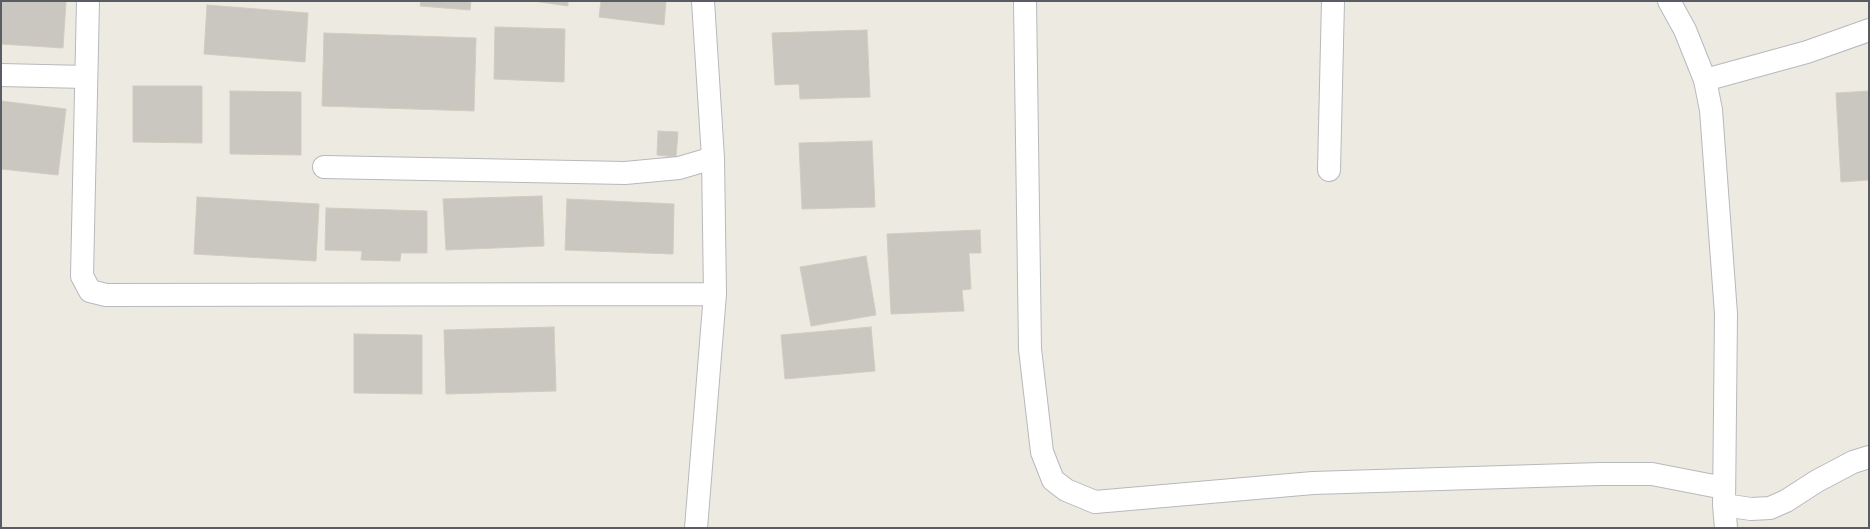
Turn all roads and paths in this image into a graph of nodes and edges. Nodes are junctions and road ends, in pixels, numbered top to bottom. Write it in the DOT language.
graph roads {
  1 [pos="88,1"];
  2 [pos="703,1"];
  3 [pos="1025,1"];
  4 [pos="1333,1"];
  5 [pos="1668,1"];
  6 [pos="1869,30"];
  7 [pos="1,75"];
  8 [pos="86,77"];
  9 [pos="1705,80"];
  10 [pos="712,158"];
  11 [pos="324,167"];
  12 [pos="1330,170"];
  13 [pos="715,294"];
  14 [pos="1869,457"];
  15 [pos="1724,497"];
  16 [pos="696,528"];
  17 [pos="1726,528"];
  1 -- 8 [label="street"];
  2 -- 10 [label="street"];
  3 -- 15 [label="street"];
  4 -- 12 [label="street"];
  5 -- 9 [label="street"];
  6 -- 9 [label="street"];
  7 -- 8 [label="street"];
  8 -- 13 [label="street"];
  9 -- 15 [label="street"];
  10 -- 11 [label="street"];
  10 -- 13 [label="street"];
  13 -- 16 [label="street"];
  14 -- 15 [label="street"];
  15 -- 17 [label="street"];
}
